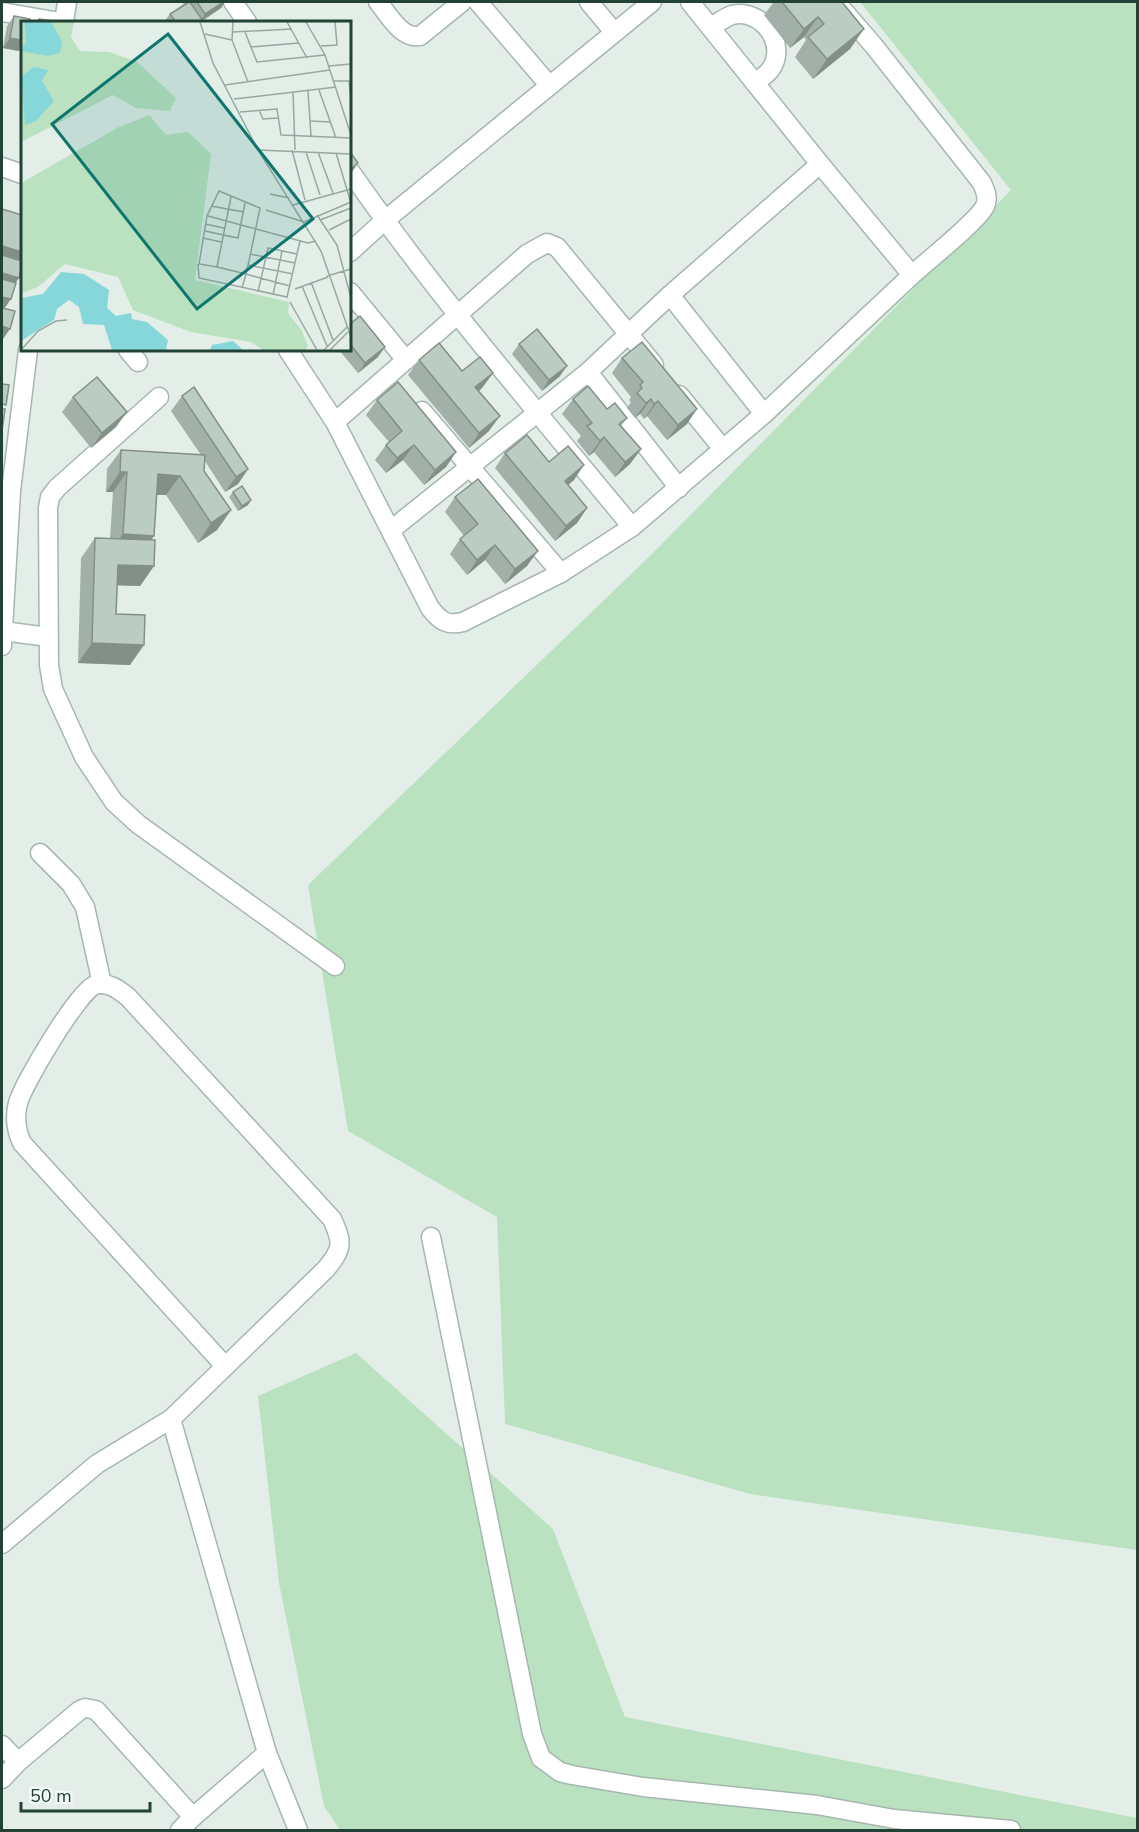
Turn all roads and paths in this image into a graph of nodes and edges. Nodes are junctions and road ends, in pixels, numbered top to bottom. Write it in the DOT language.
graph roads {
  1 [pos="67,2"];
  2 [pos="232,2"];
  3 [pos="378,2"];
  4 [pos="462,2"];
  5 [pos="478,2"];
  6 [pos="589,2"];
  7 [pos="652,2"];
  8 [pos="690,2"];
  9 [pos="836,2"];
  10 [pos="2,12"];
  11 [pos="56,21"];
  12 [pos="62,21"];
  13 [pos="246,21"];
  14 [pos="711,27"];
  15 [pos="614,32"];
  16 [pos="756,83"];
  17 [pos="549,85"];
  18 [pos="820,164"];
  19 [pos="2,167"];
  20 [pos="351,172"];
  21 [pos="21,174"];
  22 [pos="384,221"];
  23 [pos="351,251"];
  24 [pos="912,275"];
  25 [pos="351,293"];
  26 [pos="670,295"];
  27 [pos="458,315"];
  28 [pos="629,333"];
  29 [pos="28,351"];
  30 [pos="289,351"];
  31 [pos="406,360"];
  32 [pos="588,372"];
  33 [pos="389,374"];
  34 [pos="159,398"];
  35 [pos="538,412"];
  36 [pos="764,414"];
  37 [pos="335,422"];
  38 [pos="723,449"];
  39 [pos="470,467"];
  40 [pos="679,488"];
  41 [pos="632,527"];
  42 [pos="391,530"];
  43 [pos="561,573"];
  44 [pos="48,637"];
  45 [pos="2,638"];
  46 [pos="40,854"];
  47 [pos="335,966"];
  48 [pos="102,984"];
  49 [pos="431,1237"];
  50 [pos="225,1366"];
  51 [pos="171,1419"];
  52 [pos="2,1544"];
  53 [pos="2,1745"];
  54 [pos="267,1753"];
  55 [pos="18,1762"];
  56 [pos="2,1779"];
  57 [pos="193,1817"];
  58 [pos="180,1830"];
  59 [pos="298,1830"];
  60 [pos="1011,1830"];
  1 -- 12 [label="street"];
  2 -- 13 [label="street"];
  3 -- 4 [label="street"];
  5 -- 17 [label="street"];
  6 -- 15 [label="street"];
  7 -- 15 [label="street"];
  8 -- 14 [label="street"];
  9 -- 24 [label="street"];
  10 -- 11 [label="street"];
  14 -- 16 [label="street"];
  14 -- 16 [label="street"];
  15 -- 17 [label="street"];
  16 -- 18 [label="street"];
  17 -- 22 [label="street"];
  18 -- 24 [label="street"];
  18 -- 26 [label="street"];
  19 -- 21 [label="street"];
  20 -- 22 [label="street"];
  22 -- 23 [label="street"];
  22 -- 27 [label="street"];
  24 -- 36 [label="street"];
  25 -- 31 [label="street"];
  26 -- 28 [label="street"];
  26 -- 36 [label="street"];
  27 -- 28 [label="street"];
  27 -- 31 [label="street"];
  27 -- 35 [label="street"];
  28 -- 32 [label="street"];
  28 -- 38 [label="street"];
  29 -- 45 [label="street"];
  30 -- 37 [label="street"];
  31 -- 33 [label="street"];
  32 -- 35 [label="street"];
  32 -- 40 [label="street"];
  33 -- 37 [label="street"];
  33 -- 39 [label="street"];
  34 -- 44 [label="street"];
  35 -- 39 [label="street"];
  35 -- 41 [label="street"];
  36 -- 38 [label="street"];
  37 -- 42 [label="street"];
  38 -- 40 [label="street"];
  39 -- 42 [label="street"];
  39 -- 43 [label="street"];
  40 -- 41 [label="street"];
  41 -- 43 [label="street"];
  42 -- 43 [label="street"];
  44 -- 45 [label="street"];
  44 -- 47 [label="street"];
  46 -- 48 [label="street"];
  48 -- 50 [label="street"];
  48 -- 50 [label="street"];
  49 -- 60 [label="street"];
  50 -- 51 [label="street"];
  51 -- 52 [label="street"];
  51 -- 54 [label="street"];
  53 -- 55 [label="street"];
  54 -- 57 [label="street"];
  54 -- 59 [label="street"];
  55 -- 56 [label="street"];
  55 -- 57 [label="street"];
  57 -- 58 [label="street"];
}
